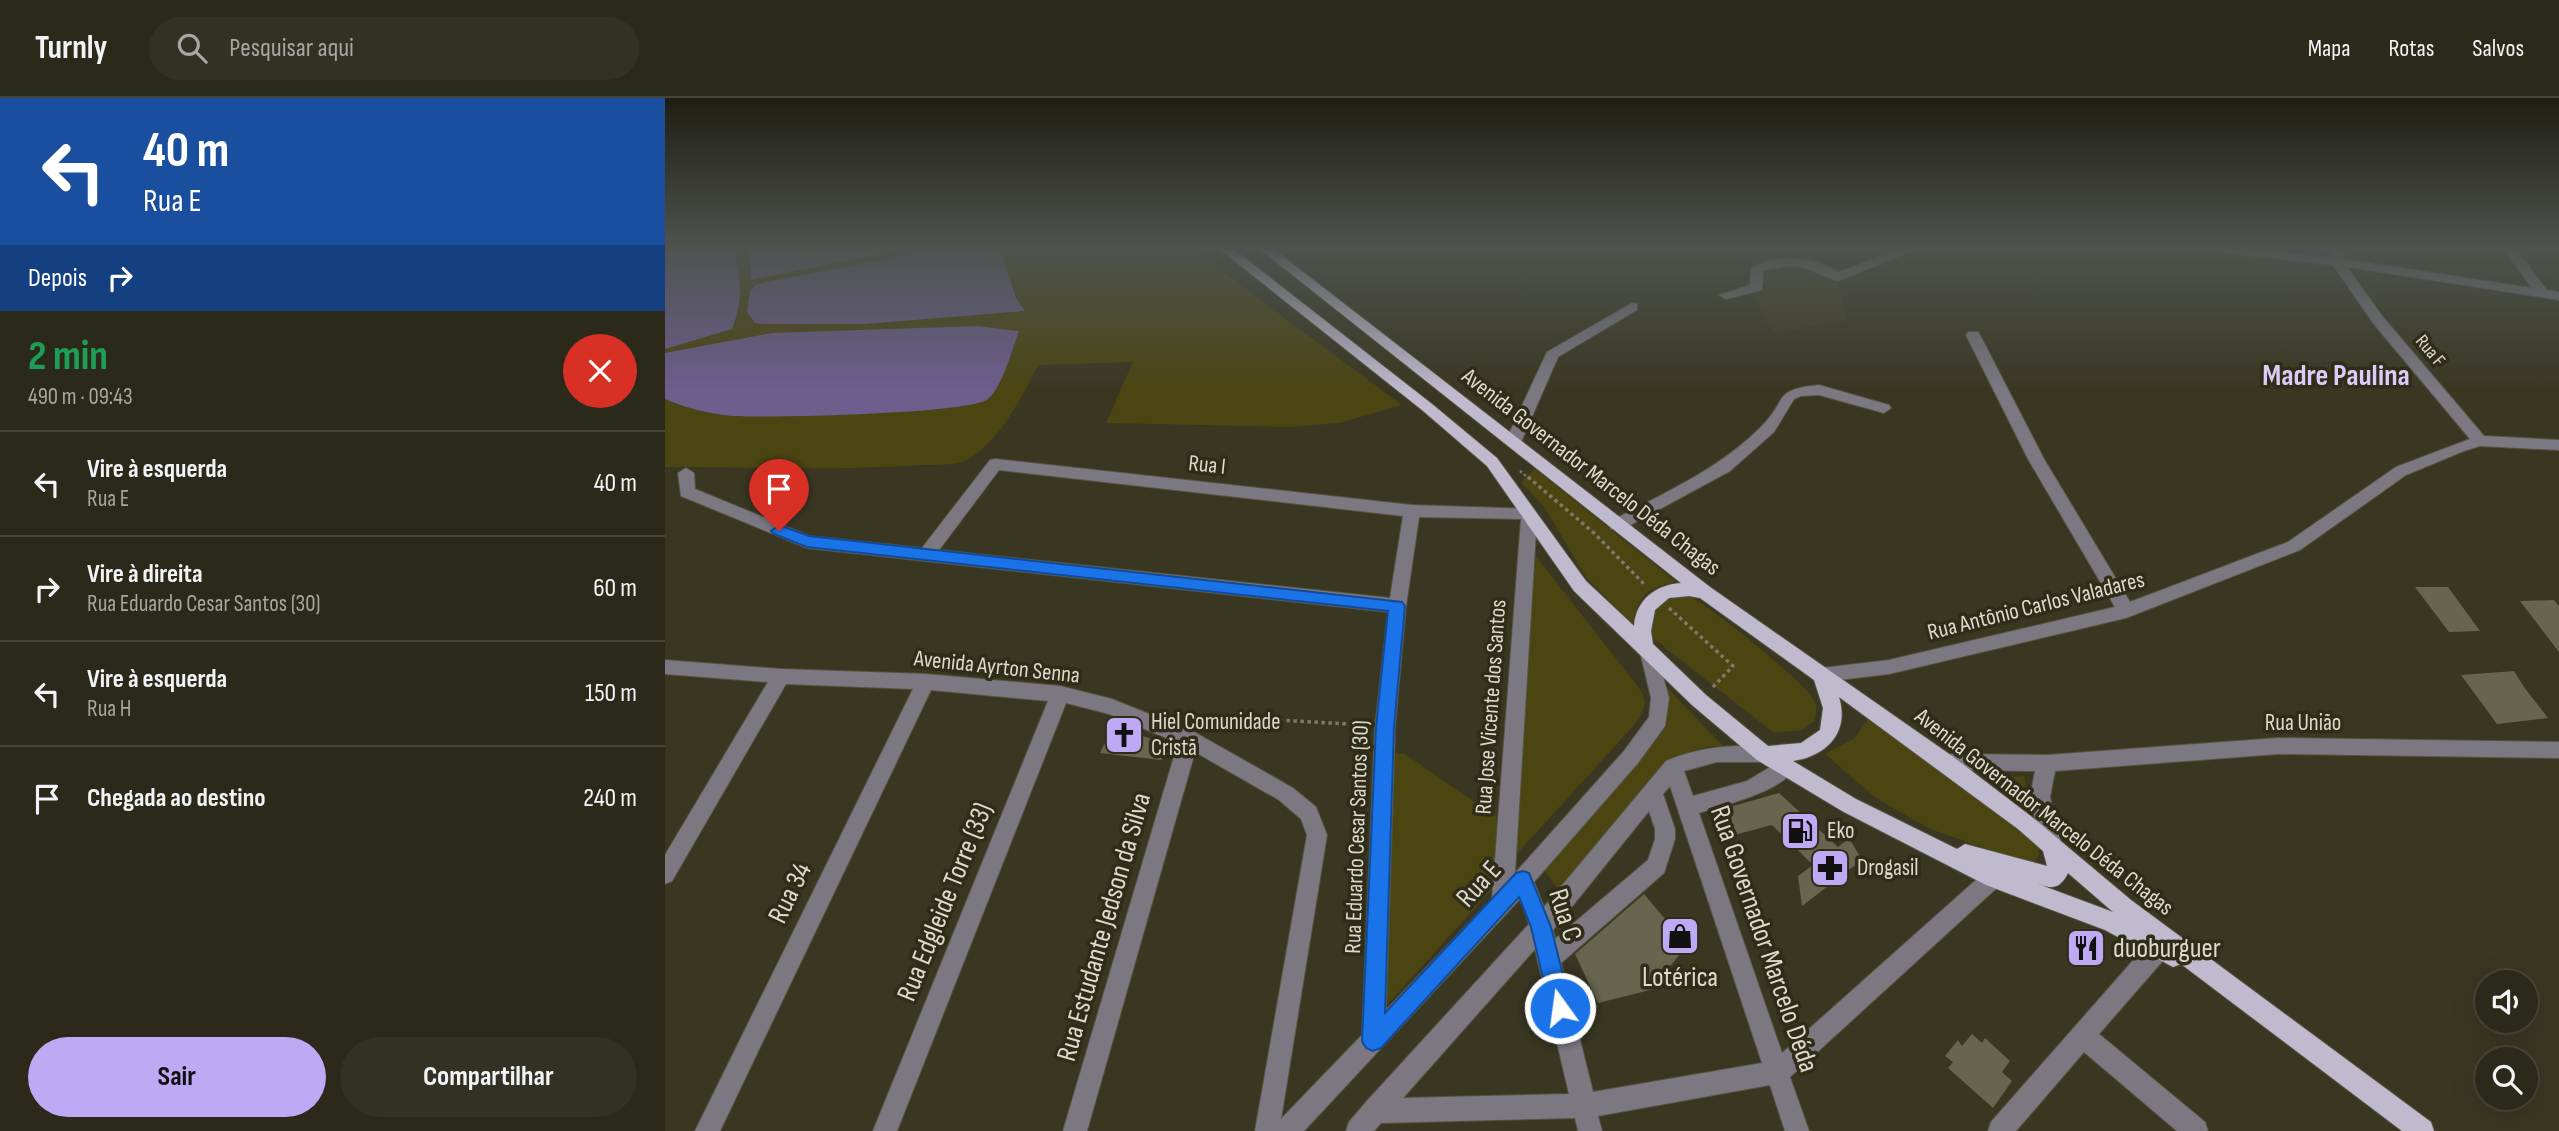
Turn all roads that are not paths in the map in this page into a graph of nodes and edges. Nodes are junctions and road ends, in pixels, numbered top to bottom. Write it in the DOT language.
graph roads {
  1 [pos="1284,295"];
  2 [pos="1325,295"];
  3 [pos="2360,295"];
  4 [pos="1632,307"];
  5 [pos="1973,335"];
  6 [pos="1884,408"];
  7 [pos="2480,441"];
  8 [pos="1513,442"];
  9 [pos="2559,445"];
  10 [pos="686,473"];
  11 [pos="1412,511"];
  12 [pos="1529,514"];
  13 [pos="1617,525"];
  14 [pos="926,555"];
  15 [pos="1704,592"];
  16 [pos="1397,606"];
  17 [pos="2126,611"];
  18 [pos="1647,649"];
  19 [pos="665,667"];
  20 [pos="1822,675"];
  21 [pos="781,676"];
  22 [pos="926,682"];
  23 [pos="1060,694"];
  24 [pos="1189,739"];
  25 [pos="2559,750"];
  26 [pos="1763,754"];
  27 [pos="1945,762"];
  28 [pos="2047,763"];
  29 [pos="1673,767"];
  30 [pos="1785,767"];
  31 [pos="1653,792"];
  32 [pos="1687,807"];
  33 [pos="1919,839"];
  34 [pos="2052,847"];
  35 [pos="665,874"];
  36 [pos="1993,878"];
  37 [pos="1523,880"];
  38 [pos="1502,903"];
  39 [pos="1541,927"];
  40 [pos="2159,948"];
  41 [pos="1548,959"];
  42 [pos="2242,996"];
  43 [pos="2082,1035"];
  44 [pos="1373,1041"];
  45 [pos="1778,1072"];
  46 [pos="1584,1106"];
  47 [pos="1375,1111"];
  48 [pos="707,1131"];
  49 [pos="885,1131"];
  50 [pos="1075,1131"];
  51 [pos="1267,1131"];
  52 [pos="1287,1131"];
  53 [pos="1358,1131"];
  54 [pos="1590,1131"];
  55 [pos="1797,1131"];
  56 [pos="2000,1131"];
  57 [pos="2196,1131"];
  58 [pos="2422,1131"];
  1 -- 12 [label="main road, Avenida Governador Marcelo Déda Chagas"];
  2 -- 8 [label="main road, Avenida Governador Marcelo Déda Chagas"];
  3 -- 7 [label="street, Rua F"];
  4 -- 8 [label="street"];
  5 -- 17 [label="street"];
  6 -- 13 [label="street"];
  7 -- 9 [label="street, Rua Antônio Carlos Valadares"];
  7 -- 17 [label="street, Rua Antônio Carlos Valadares"];
  8 -- 13 [label="main road, Avenida Governador Marcelo Déda Chagas"];
  10 -- 14 [label="street"];
  11 -- 12 [label="street, Rua I"];
  11 -- 14 [label="street, Rua I"];
  11 -- 16 [label="street, Rua Eduardo Cesar Santos (30)"];
  12 -- 18 [label="main road, Avenida Governador Marcelo Déda Chagas"];
  12 -- 38 [label="street, Rua Jose Vicente dos Santos"];
  13 -- 15 [label="main road, Avenida Governador Marcelo Déda Chagas"];
  14 -- 16 [label="street"];
  15 -- 18 [label="main road"];
  15 -- 20 [label="main road, Avenida Governador Marcelo Déda Chagas"];
  16 -- 44 [label="street, Rua Eduardo Cesar Santos (30)"];
  17 -- 20 [label="street, Rua Antônio Carlos Valadares"];
  18 -- 26 [label="main road, Avenida Governador Marcelo Déda Chagas"];
  18 -- 37 [label="street, Rua E"];
  19 -- 21 [label="street, Avenida Ayrton Senna"];
  20 -- 26 [label="main road"];
  20 -- 27 [label="main road, Avenida Governador Marcelo Déda Chagas"];
  21 -- 22 [label="street, Avenida Ayrton Senna"];
  21 -- 35 [label="street"];
  22 -- 23 [label="street, Avenida Ayrton Senna"];
  22 -- 48 [label="street, Rua 34"];
  23 -- 24 [label="street, Avenida Ayrton Senna"];
  23 -- 49 [label="street, Rua Edgleide Torre (33)"];
  24 -- 50 [label="street, Rua Estudante Jedson da Silva"];
  24 -- 51 [label="street, Avenida Ayrton Senna"];
  25 -- 28 [label="street, Rua União"];
  26 -- 29 [label="street"];
  26 -- 30 [label="main road, Avenida Governador Marcelo Déda Chagas"];
  27 -- 28 [label="street, Rua União"];
  27 -- 34 [label="main road, Avenida Governador Marcelo Déda Chagas"];
  28 -- 34 [label="street"];
  29 -- 31 [label="street"];
  29 -- 32 [label="street, Rua Governador Marcelo Déda"];
  30 -- 32 [label="street"];
  30 -- 33 [label="main road, Avenida Governador Marcelo Déda Chagas"];
  31 -- 39 [label="street"];
  31 -- 41 [label="street"];
  32 -- 45 [label="street, Rua Governador Marcelo Déda"];
  33 -- 34 [label="main road"];
  33 -- 36 [label="main road, Avenida Governador Marcelo Déda Chagas"];
  34 -- 42 [label="main road, Avenida Governador Marcelo Déda Chagas"];
  36 -- 40 [label="main road, Avenida Governador Marcelo Déda Chagas"];
  36 -- 45 [label="street"];
  37 -- 38 [label="street, Rua E"];
  37 -- 39 [label="street, Rua C"];
  38 -- 44 [label="street, Rua E"];
  39 -- 41 [label="street, Rua C"];
  39 -- 47 [label="street"];
  40 -- 42 [label="main road, Avenida Governador Marcelo Déda Chagas"];
  40 -- 43 [label="street"];
  41 -- 46 [label="street, Rua C"];
  42 -- 58 [label="main road"];
  43 -- 56 [label="street"];
  43 -- 57 [label="street"];
  44 -- 52 [label="street, Rua E"];
  45 -- 46 [label="street"];
  45 -- 55 [label="street, Rua Governador Marcelo Déda"];
  46 -- 47 [label="street"];
  46 -- 54 [label="street, Rua C"];
  47 -- 53 [label="street"];
}
